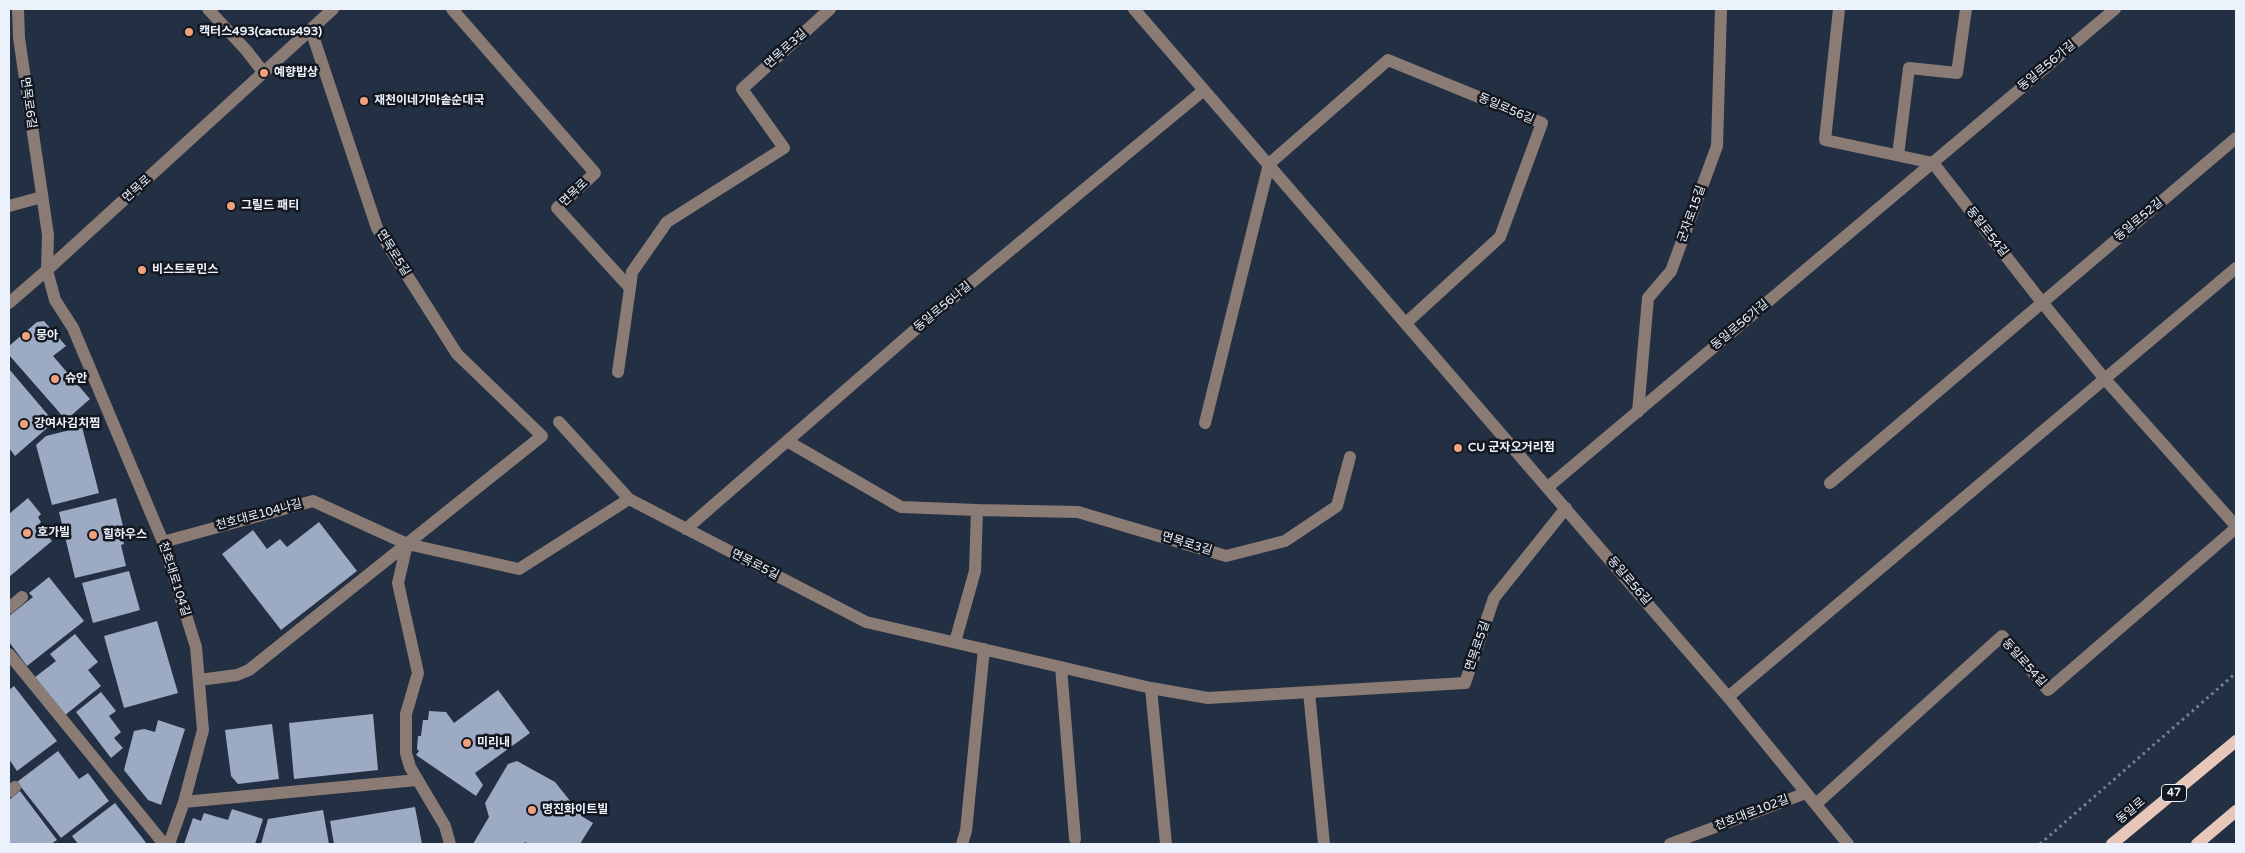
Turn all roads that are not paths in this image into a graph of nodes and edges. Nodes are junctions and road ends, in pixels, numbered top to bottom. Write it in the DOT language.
graph roads {
  1 [pos="18,9"];
  2 [pos="208,9"];
  3 [pos="333,9"];
  4 [pos="452,9"];
  5 [pos="830,9"];
  6 [pos="1134,9"];
  7 [pos="1721,9"];
  8 [pos="1839,9"];
  9 [pos="1966,9"];
  10 [pos="2116,9"];
  11 [pos="311,30"];
  12 [pos="264,73"];
  13 [pos="1204,90"];
  14 [pos="2236,138"];
  15 [pos="1898,155"];
  16 [pos="1933,163"];
  17 [pos="1269,164"];
  18 [pos="42,197"];
  19 [pos="9,206"];
  20 [pos="2236,268"];
  21 [pos="47,270"];
  22 [pos="630,288"];
  23 [pos="2041,302"];
  24 [pos="9,303"];
  25 [pos="1406,323"];
  26 [pos="618,372"];
  27 [pos="2104,378"];
  28 [pos="1638,412"];
  29 [pos="559,422"];
  30 [pos="1205,424"];
  31 [pos="787,441"];
  32 [pos="1350,457"];
  33 [pos="1830,483"];
  34 [pos="1548,487"];
  35 [pos="629,499"];
  36 [pos="1566,508"];
  37 [pos="976,510"];
  38 [pos="2236,527"];
  39 [pos="686,529"];
  40 [pos="163,542"];
  41 [pos="408,544"];
  42 [pos="22,597"];
  43 [pos="9,608"];
  44 [pos="955,642"];
  45 [pos="984,650"];
  46 [pos="9,654"];
  47 [pos="1061,667"];
  48 [pos="199,680"];
  49 [pos="1151,688"];
  50 [pos="1309,692"];
  51 [pos="1728,697"];
  52 [pos="2236,741"];
  53 [pos="417,780"];
  54 [pos="1806,793"];
  55 [pos="184,802"];
  56 [pos="1816,804"];
  57 [pos="2236,812"];
  58 [pos="1075,839"];
  59 [pos="164,844"];
  60 [pos="168,844"];
  61 [pos="450,844"];
  62 [pos="962,844"];
  63 [pos="1166,844"];
  64 [pos="1324,844"];
  65 [pos="1670,844"];
  66 [pos="1848,844"];
  67 [pos="2112,844"];
  68 [pos="2197,844"];
  1 -- 18 [label="street, 면목로6길"];
  2 -- 12 [label="street"];
  3 -- 11 [label="street, 면목로"];
  4 -- 22 [label="street, 면목로"];
  5 -- 22 [label="street, 면목로3길"];
  6 -- 13 [label="street, 동일로56길"];
  7 -- 28 [label="street, 군자로15길"];
  8 -- 15 [label="street"];
  9 -- 15 [label="street"];
  10 -- 16 [label="street, 동일로56가길"];
  11 -- 12 [label="street, 면목로"];
  11 -- 41 [label="street, 면목로5길"];
  12 -- 21 [label="street, 면목로"];
  13 -- 17 [label="street, 동일로56길"];
  13 -- 31 [label="street, 동일로56나길"];
  14 -- 23 [label="street, 동일로52길"];
  15 -- 16 [label="street"];
  16 -- 23 [label="street, 동일로54길"];
  16 -- 28 [label="street, 동일로56가길"];
  17 -- 25 [label="street, 동일로56길"];
  17 -- 25 [label="street, 동일로56길"];
  17 -- 30 [label="street"];
  18 -- 19 [label="street"];
  18 -- 21 [label="street, 면목로6길"];
  20 -- 27 [label="street"];
  21 -- 24 [label="street, 면목로"];
  21 -- 40 [label="street, 천호대로104길"];
  22 -- 26 [label="street"];
  23 -- 27 [label="street, 동일로54길"];
  23 -- 33 [label="street"];
  25 -- 34 [label="street, 동일로56길"];
  27 -- 38 [label="street, 동일로54길"];
  27 -- 51 [label="street"];
  28 -- 34 [label="street, 동일로56가길"];
  29 -- 35 [label="street, 면목로5길"];
  31 -- 37 [label="street, 면목로3길"];
  31 -- 39 [label="street, 동일로56나길"];
  32 -- 37 [label="street, 면목로3길"];
  34 -- 36 [label="street, 동일로56길"];
  35 -- 39 [label="street, 면목로5길"];
  35 -- 41 [label="street, 천호대로104나길"];
  36 -- 50 [label="street, 면목로5길"];
  36 -- 51 [label="street, 동일로56길"];
  37 -- 44 [label="street"];
  38 -- 56 [label="street, 동일로54길"];
  39 -- 44 [label="street, 면목로5길"];
  40 -- 41 [label="street, 천호대로104나길"];
  40 -- 48 [label="street, 천호대로104길"];
  41 -- 48 [label="street"];
  41 -- 53 [label="street"];
  42 -- 43 [label="street"];
  44 -- 45 [label="street, 면목로5길"];
  45 -- 47 [label="street, 면목로5길"];
  45 -- 62 [label="street"];
  46 -- 59 [label="street"];
  47 -- 49 [label="street, 면목로5길"];
  47 -- 58 [label="street"];
  48 -- 55 [label="street, 천호대로104길"];
  49 -- 50 [label="street, 면목로5길"];
  49 -- 63 [label="street"];
  50 -- 64 [label="street"];
  51 -- 54 [label="street, 동일로56길"];
  52 -- 67 [label="main road, 동일로 / 47"];
  53 -- 55 [label="street"];
  53 -- 61 [label="street"];
  54 -- 56 [label="street, 동일로56길"];
  54 -- 65 [label="street, 천호대로102길"];
  55 -- 60 [label="street, 천호대로104길"];
  56 -- 66 [label="street, 동일로56길"];
  57 -- 68 [label="main road"];
}
